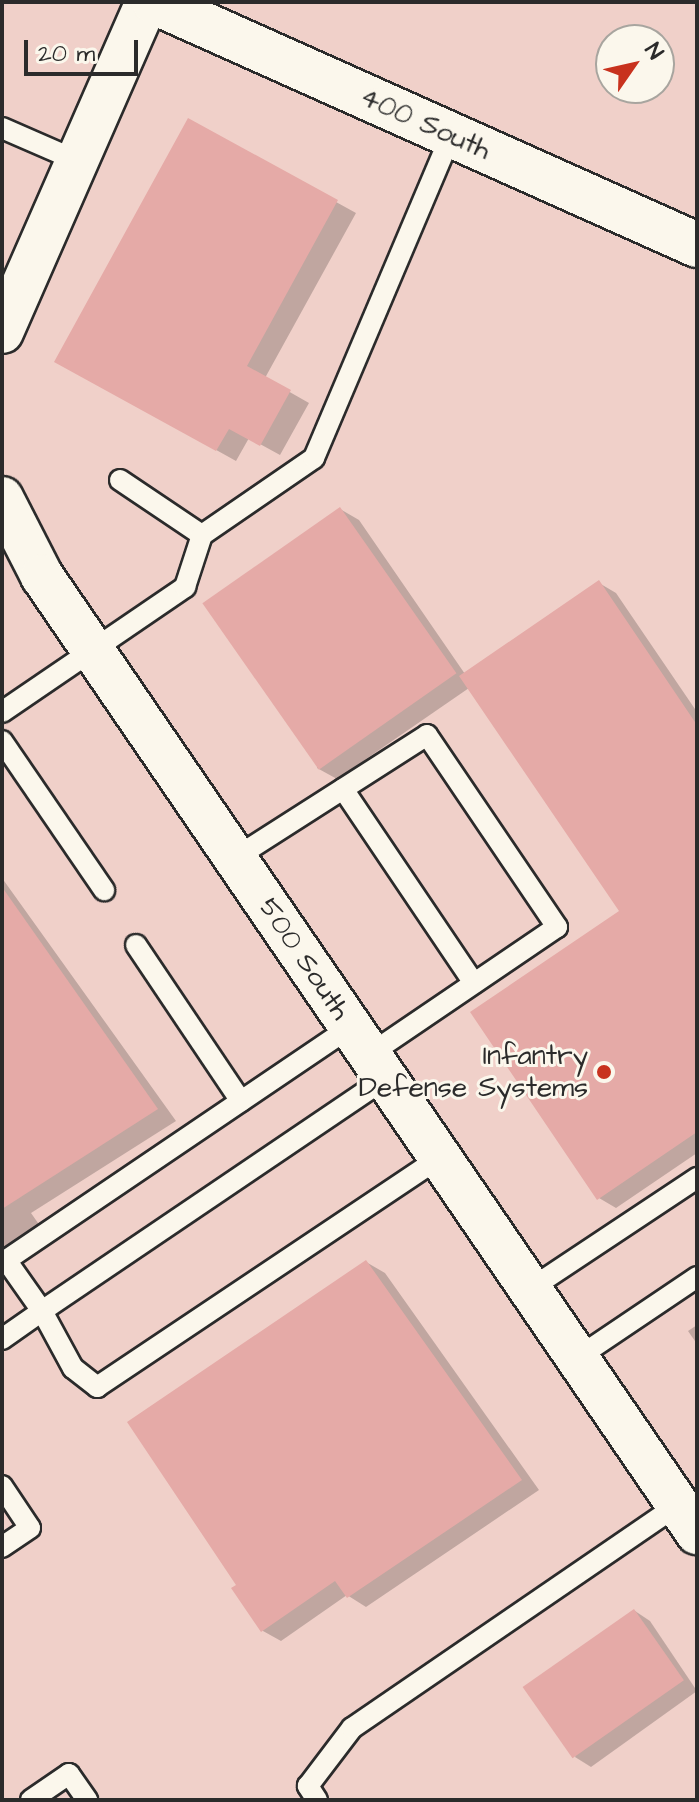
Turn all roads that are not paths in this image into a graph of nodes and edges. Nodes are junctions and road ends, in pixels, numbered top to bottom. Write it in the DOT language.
graph roads {
  1 [pos="147,2"];
  2 [pos="154,2"];
  3 [pos="2,128"];
  4 [pos="451,135"];
  5 [pos="78,161"];
  6 [pos="697,245"];
  7 [pos="2,332"];
  8 [pos="120,480"];
  9 [pos="2,498"];
  10 [pos="202,535"];
  11 [pos="94,650"];
  12 [pos="2,712"];
  13 [pos="2,741"];
  14 [pos="343,789"];
  15 [pos="235,858"];
  16 [pos="104,890"];
  17 [pos="136,945"];
  18 [pos="474,983"];
  19 [pos="369,1053"];
  20 [pos="241,1101"];
  21 [pos="440,1157"];
  22 [pos="697,1178"];
  23 [pos="4,1262"];
  24 [pos="697,1277"];
  25 [pos="530,1289"];
  26 [pos="42,1311"];
  27 [pos="2,1339"];
  28 [pos="577,1358"];
  29 [pos="2,1486"];
  30 [pos="687,1519"];
  31 [pos="2,1547"];
  32 [pos="31,1800"];
  33 [pos="87,1800"];
  34 [pos="317,1800"];
  1 -- 5 [label="street"];
  2 -- 4 [label="street, 400 South"];
  3 -- 5 [label="lane"];
  4 -- 6 [label="street, 400 South"];
  4 -- 10 [label="lane"];
  5 -- 7 [label="street"];
  8 -- 10 [label="lane"];
  9 -- 11 [label="street, 500 South"];
  10 -- 11 [label="lane"];
  11 -- 12 [label="lane"];
  11 -- 15 [label="street, 500 South"];
  13 -- 16 [label="lane"];
  14 -- 15 [label="lane"];
  14 -- 18 [label="lane"];
  14 -- 18 [label="lane"];
  15 -- 19 [label="street, 500 South"];
  17 -- 20 [label="lane"];
  18 -- 19 [label="lane"];
  19 -- 20 [label="lane"];
  19 -- 21 [label="street, 500 South"];
  19 -- 26 [label="lane"];
  20 -- 23 [label="lane"];
  21 -- 25 [label="street, 500 South"];
  21 -- 26 [label="lane"];
  22 -- 25 [label="lane"];
  23 -- 26 [label="lane"];
  24 -- 28 [label="lane"];
  25 -- 28 [label="street, 500 South"];
  26 -- 27 [label="lane"];
  28 -- 30 [label="street, 500 South"];
  29 -- 31 [label="lane"];
  30 -- 34 [label="lane"];
  32 -- 33 [label="lane"];
}
